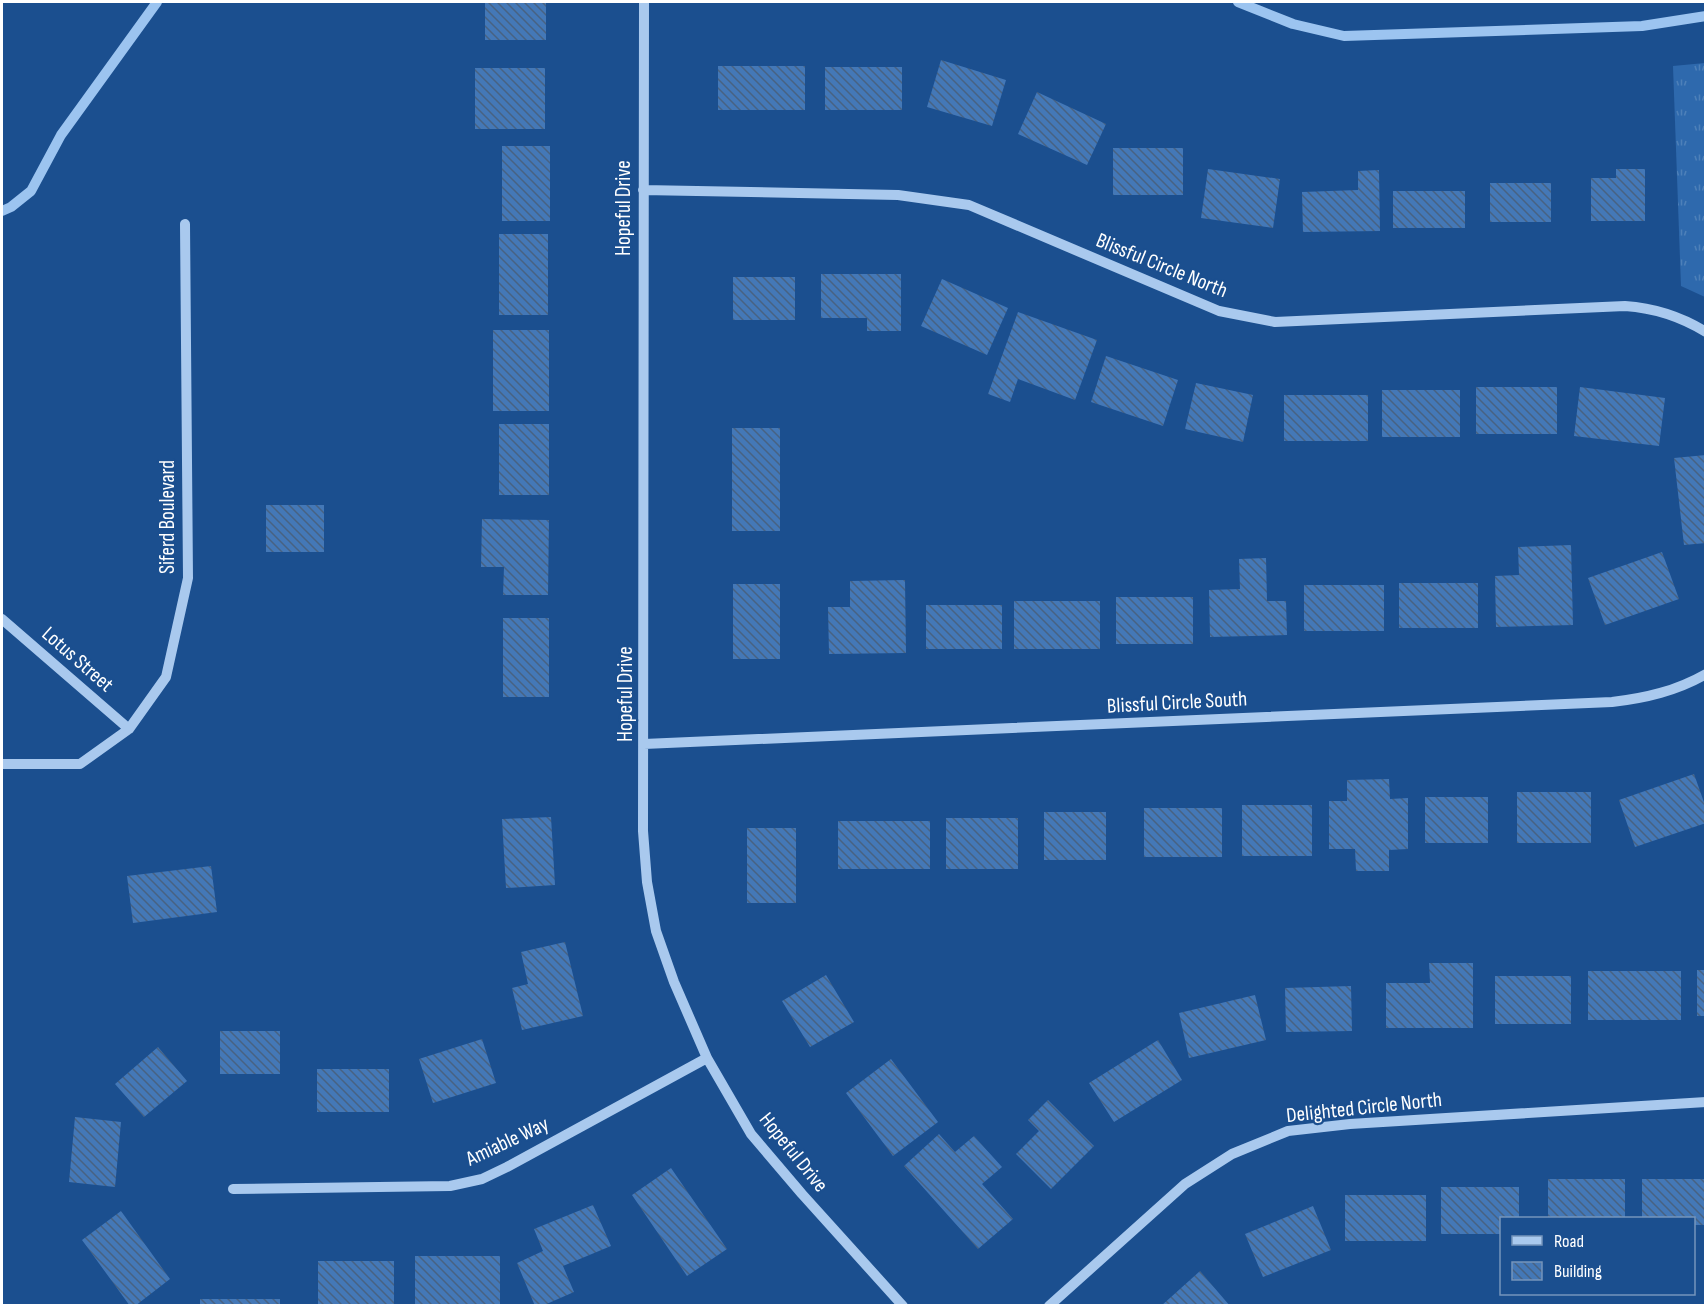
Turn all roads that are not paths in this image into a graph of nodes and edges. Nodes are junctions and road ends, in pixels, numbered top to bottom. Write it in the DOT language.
graph roads {
  1 [pos="644,2"];
  2 [pos="643,190"];
  3 [pos="185,224"];
  4 [pos="1706,332"];
  5 [pos="2,619"];
  6 [pos="1706,674"];
  7 [pos="129,729"];
  8 [pos="644,744"];
  9 [pos="2,764"];
  10 [pos="707,1058"];
  11 [pos="1706,1102"];
  12 [pos="233,1189"];
  13 [pos="903,1305"];
  14 [pos="1049,1305"];
  1 -- 2 [label="street, Hopeful Drive"];
  2 -- 4 [label="street, Blissful Circle North"];
  2 -- 8 [label="street, Hopeful Drive"];
  3 -- 7 [label="street, Siferd Boulevard"];
  5 -- 7 [label="street, Lotus Street"];
  6 -- 8 [label="street, Blissful Circle South"];
  7 -- 9 [label="street, Siferd Boulevard"];
  8 -- 10 [label="street, Hopeful Drive"];
  10 -- 12 [label="street, Amiable Way"];
  10 -- 13 [label="street, Hopeful Drive"];
  11 -- 14 [label="street, Delighted Circle North"];
}
